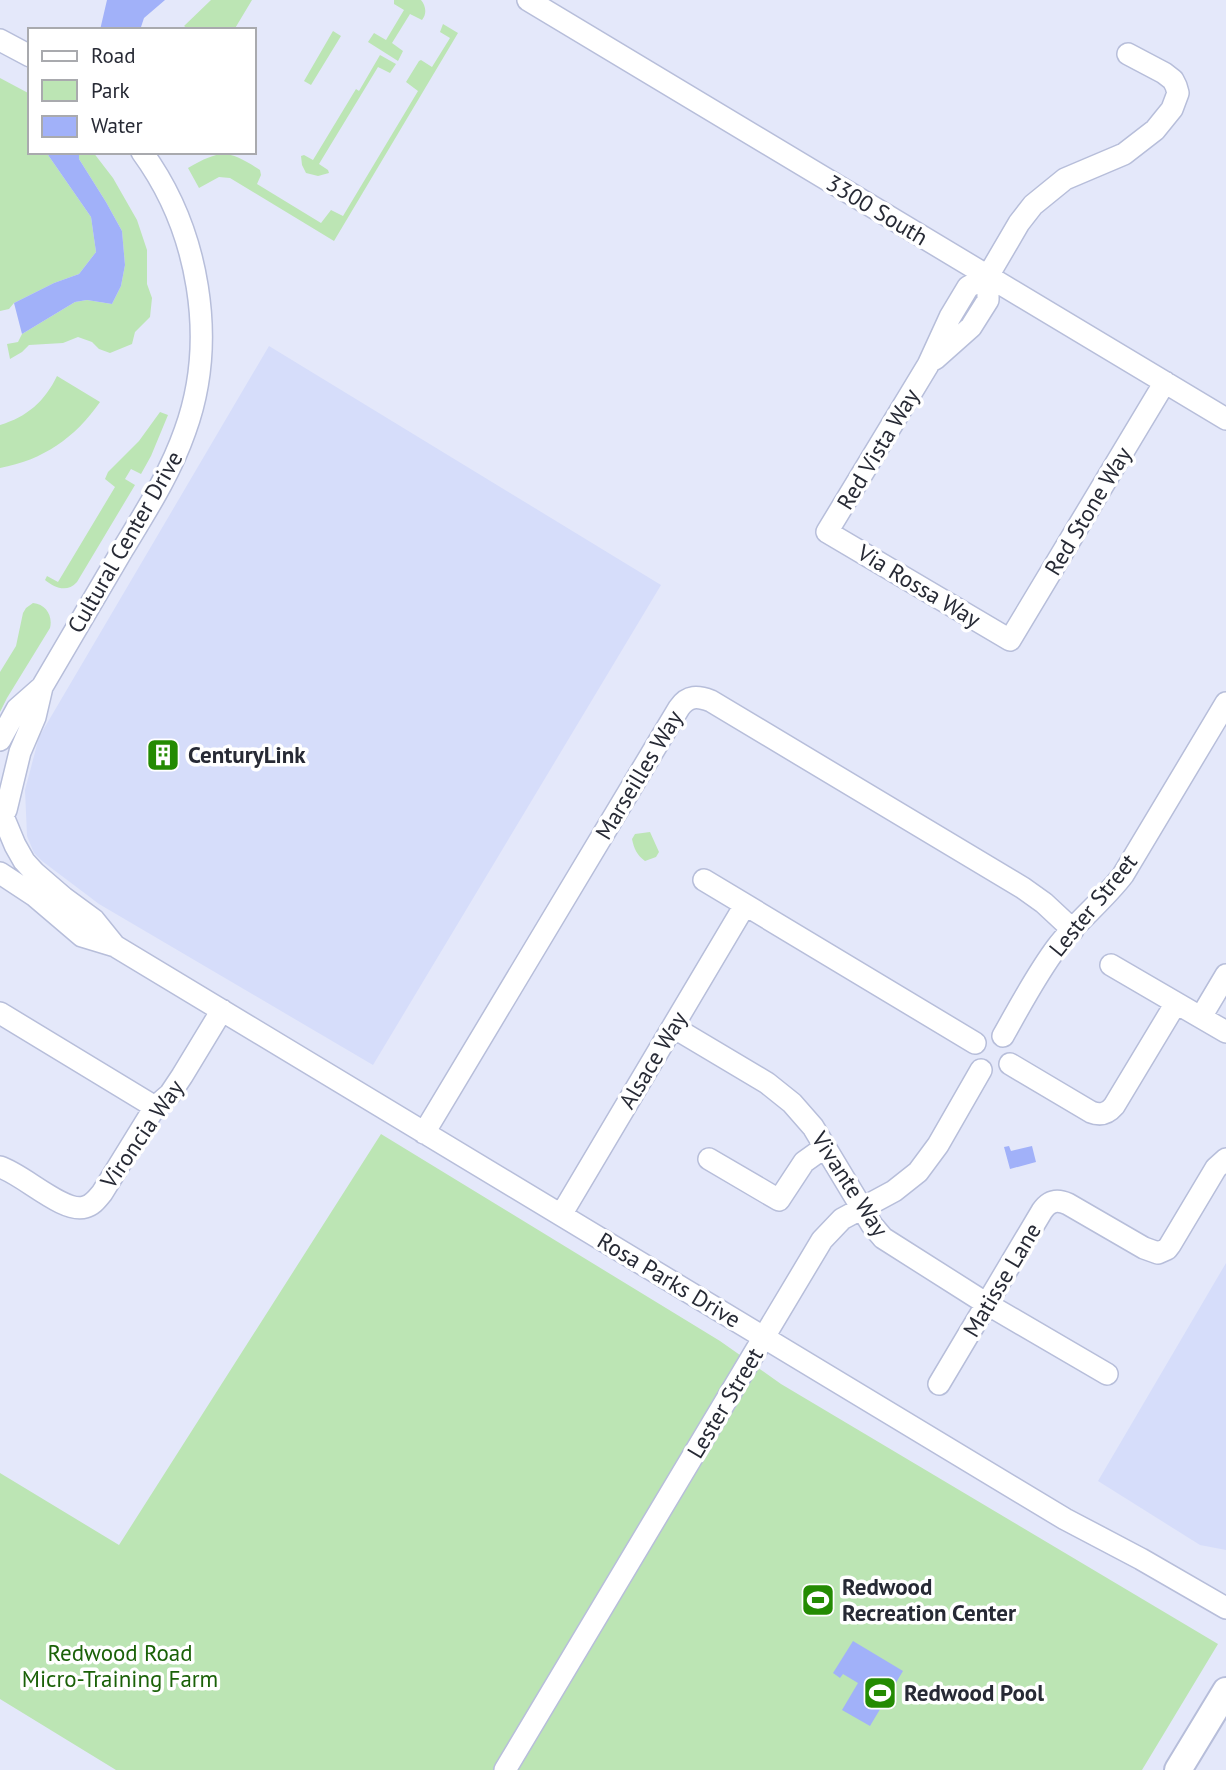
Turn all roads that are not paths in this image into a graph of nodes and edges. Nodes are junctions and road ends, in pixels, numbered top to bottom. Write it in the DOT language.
graph roads {
  1 [pos="528,0"];
  2 [pos="0,40"];
  3 [pos="1128,54"];
  4 [pos="28,56"];
  5 [pos="143,154"];
  6 [pos="988,276"];
  7 [pos="1165,382"];
  8 [pos="1226,419"];
  9 [pos="827,532"];
  10 [pos="1010,640"];
  11 [pos="41,687"];
  12 [pos="1226,703"];
  13 [pos="0,740"];
  14 [pos="0,789"];
  15 [pos="4,821"];
  16 [pos="0,873"];
  17 [pos="704,880"];
  18 [pos="745,905"];
  19 [pos="1073,930"];
  20 [pos="116,946"];
  21 [pos="1111,965"];
  22 [pos="1226,975"];
  23 [pos="1177,1003"];
  24 [pos="222,1010"];
  25 [pos="0,1013"];
  26 [pos="1201,1017"];
  27 [pos="673,1027"];
  28 [pos="1226,1032"];
  29 [pos="1003,1036"];
  30 [pos="975,1043"];
  31 [pos="1010,1064"];
  32 [pos="981,1070"];
  33 [pos="155,1107"];
  34 [pos="424,1133"];
  35 [pos="825,1147"];
  36 [pos="709,1159"];
  37 [pos="1226,1159"];
  38 [pos="0,1167"];
  39 [pos="862,1207"];
  40 [pos="561,1215"];
  41 [pos="987,1304"];
  42 [pos="764,1338"];
  43 [pos="1107,1374"];
  44 [pos="939,1384"];
  45 [pos="1226,1608"];
  46 [pos="1226,1691"];
  47 [pos="505,1770"];
  48 [pos="1178,1770"];
  1 -- 6 [label="street, 3300 South"];
  2 -- 4 [label="street"];
  3 -- 6 [label="street"];
  5 -- 11 [label="street, Cultural Center Drive"];
  6 -- 7 [label="street, 3300 South"];
  6 -- 9 [label="street, Red Vista Way"];
  7 -- 8 [label="street, 3300 South"];
  7 -- 10 [label="street, Red Stone Way"];
  9 -- 10 [label="street, Via Rossa Way"];
  11 -- 13 [label="street, Cultural Center Drive"];
  11 -- 15 [label="street, Cultural Center Drive"];
  12 -- 19 [label="street, Lester Street"];
  14 -- 15 [label="street, Rosa Parks Drive"];
  15 -- 20 [label="street, Rosa Parks Drive"];
  16 -- 20 [label="street, Rosa Parks Drive"];
  17 -- 18 [label="street"];
  18 -- 27 [label="street, Alsace Way"];
  18 -- 30 [label="street"];
  19 -- 29 [label="street, Lester Street"];
  19 -- 34 [label="street, Marseilles Way"];
  20 -- 24 [label="street, Rosa Parks Drive"];
  21 -- 23 [label="street"];
  22 -- 26 [label="street"];
  23 -- 26 [label="street"];
  23 -- 31 [label="street"];
  24 -- 33 [label="street, Vironcia Way"];
  24 -- 34 [label="street, Rosa Parks Drive"];
  25 -- 33 [label="street"];
  26 -- 28 [label="street"];
  27 -- 35 [label="street, Vivante Way"];
  27 -- 40 [label="street, Alsace Way"];
  29 -- 30 [label="street"];
  29 -- 31 [label="street"];
  30 -- 32 [label="street"];
  31 -- 32 [label="street"];
  32 -- 39 [label="street, Lester Street"];
  33 -- 38 [label="street, Vironcia Way"];
  34 -- 40 [label="street, Rosa Parks Drive"];
  35 -- 36 [label="street"];
  35 -- 39 [label="street, Vivante Way"];
  37 -- 41 [label="street, Matisse Lane"];
  39 -- 41 [label="street, Vivante Way"];
  39 -- 42 [label="street, Lester Street"];
  40 -- 42 [label="street, Rosa Parks Drive"];
  41 -- 43 [label="street, Vivante Way"];
  41 -- 44 [label="street, Matisse Lane"];
  42 -- 45 [label="street, Rosa Parks Drive"];
  42 -- 47 [label="street, Lester Street"];
  46 -- 48 [label="main road"];
}
